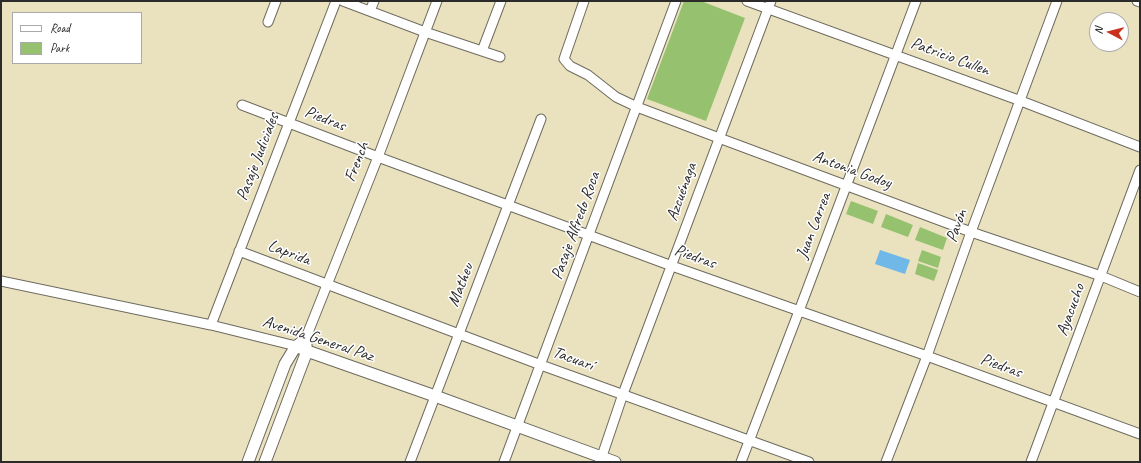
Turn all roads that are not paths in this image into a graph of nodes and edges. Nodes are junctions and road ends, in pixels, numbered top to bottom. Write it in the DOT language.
graph roads {
  1 [pos="276,1"];
  2 [pos="336,1"];
  3 [pos="343,1"];
  4 [pos="374,1"];
  5 [pos="437,1"];
  6 [pos="501,1"];
  7 [pos="584,1"];
  8 [pos="676,1"];
  9 [pos="747,1"];
  10 [pos="916,1"];
  11 [pos="1057,1"];
  12 [pos="769,5"];
  13 [pos="370,11"];
  14 [pos="268,22"];
  15 [pos="425,32"];
  16 [pos="482,52"];
  17 [pos="895,54"];
  18 [pos="500,57"];
  19 [pos="1021,100"];
  20 [pos="242,105"];
  21 [pos="637,107"];
  22 [pos="540,119"];
  23 [pos="288,123"];
  24 [pos="719,138"];
  25 [pos="1140,147"];
  26 [pos="378,157"];
  27 [pos="1140,170"];
  28 [pos="846,185"];
  29 [pos="508,205"];
  30 [pos="971,232"];
  31 [pos="589,236"];
  32 [pos="240,251"];
  33 [pos="672,266"];
  34 [pos="1101,276"];
  35 [pos="1,281"];
  36 [pos="327,284"];
  37 [pos="1140,292"];
  38 [pos="799,311"];
  39 [pos="211,325"];
  40 [pos="459,334"];
  41 [pos="307,335"];
  42 [pos="296,346"];
  43 [pos="307,351"];
  44 [pos="927,356"];
  45 [pos="541,365"];
  46 [pos="623,394"];
  47 [pos="435,396"];
  48 [pos="1054,402"];
  49 [pos="517,426"];
  50 [pos="1140,434"];
  51 [pos="749,440"];
  52 [pos="601,460"];
  53 [pos="248,462"];
  54 [pos="265,462"];
  55 [pos="410,462"];
  56 [pos="504,462"];
  57 [pos="615,462"];
  58 [pos="741,462"];
  59 [pos="809,462"];
  60 [pos="886,462"];
  61 [pos="1031,462"];
  1 -- 14 [label="street"];
  2 -- 23 [label="street, Pasaje Judiciales"];
  3 -- 13 [label="street"];
  4 -- 13 [label="street"];
  5 -- 15 [label="street, French"];
  6 -- 16 [label="street"];
  7 -- 21 [label="street, Antonia Godoy"];
  8 -- 21 [label="street, Pasaje Alfredo Roca"];
  9 -- 12 [label="street, Patricio Cullen"];
  10 -- 17 [label="street, Juan Larrea"];
  11 -- 19 [label="street, Pavón"];
  12 -- 17 [label="street, Patricio Cullen"];
  12 -- 24 [label="street, Azcuénaga"];
  13 -- 15 [label="street"];
  15 -- 16 [label="street"];
  15 -- 26 [label="street, French"];
  16 -- 18 [label="street"];
  17 -- 19 [label="street, Patricio Cullen"];
  17 -- 28 [label="street, Juan Larrea"];
  19 -- 25 [label="street, Patricio Cullen"];
  19 -- 30 [label="street, Pavón"];
  20 -- 23 [label="street, Piedras"];
  21 -- 24 [label="street, Antonia Godoy"];
  21 -- 31 [label="street, Pasaje Alfredo Roca"];
  22 -- 29 [label="street, Matheu"];
  23 -- 26 [label="street, Piedras"];
  23 -- 32 [label="street, Pasaje Judiciales"];
  24 -- 28 [label="street, Antonia Godoy"];
  24 -- 33 [label="street, Azcuénaga"];
  26 -- 29 [label="street, Piedras"];
  26 -- 36 [label="street, French"];
  27 -- 34 [label="street, Ayacucho"];
  28 -- 30 [label="street, Antonia Godoy"];
  28 -- 38 [label="street, Juan Larrea"];
  29 -- 31 [label="street, Piedras"];
  29 -- 40 [label="street, Matheu"];
  30 -- 34 [label="street, Antonia Godoy"];
  30 -- 44 [label="street, Pavón"];
  31 -- 33 [label="street, Piedras"];
  31 -- 45 [label="street, Pasaje Alfredo Roca"];
  32 -- 36 [label="street, Laprida"];
  32 -- 39 [label="street, Pasaje Judiciales"];
  33 -- 38 [label="street, Piedras"];
  33 -- 46 [label="street, Azcuénaga"];
  34 -- 37 [label="street, Antonia Godoy"];
  34 -- 48 [label="street, Ayacucho"];
  35 -- 39 [label="street, Avenida General Paz"];
  36 -- 40 [label="street, Tacuarí"];
  36 -- 41 [label="street, French"];
  38 -- 44 [label="street, Piedras"];
  38 -- 51 [label="street, Juan Larrea"];
  39 -- 42 [label="street, Avenida General Paz"];
  40 -- 45 [label="street, Tacuarí"];
  40 -- 47 [label="street, Matheu"];
  41 -- 42 [label="street, French"];
  41 -- 43 [label="street, French"];
  42 -- 43 [label="main road, Avenida General Paz"];
  42 -- 53 [label="main road, French"];
  43 -- 47 [label="main road, Avenida General Paz"];
  43 -- 54 [label="main road, French"];
  44 -- 48 [label="street, Piedras"];
  44 -- 60 [label="street, Pavón"];
  45 -- 46 [label="street, Tacuarí"];
  45 -- 49 [label="street, Pasaje Alfredo Roca"];
  46 -- 51 [label="street, Tacuarí"];
  46 -- 52 [label="street, Azcuénaga"];
  47 -- 49 [label="main road, Avenida General Paz"];
  47 -- 55 [label="street, Matheu"];
  48 -- 50 [label="street, Piedras"];
  48 -- 61 [label="street, Ayacucho"];
  49 -- 52 [label="main road, Avenida General Paz"];
  49 -- 56 [label="street, Pasaje Alfredo Roca"];
  51 -- 58 [label="street, Juan Larrea"];
  51 -- 59 [label="street, Tacuarí"];
  52 -- 57 [label="main road, Avenida General Paz"];
}
